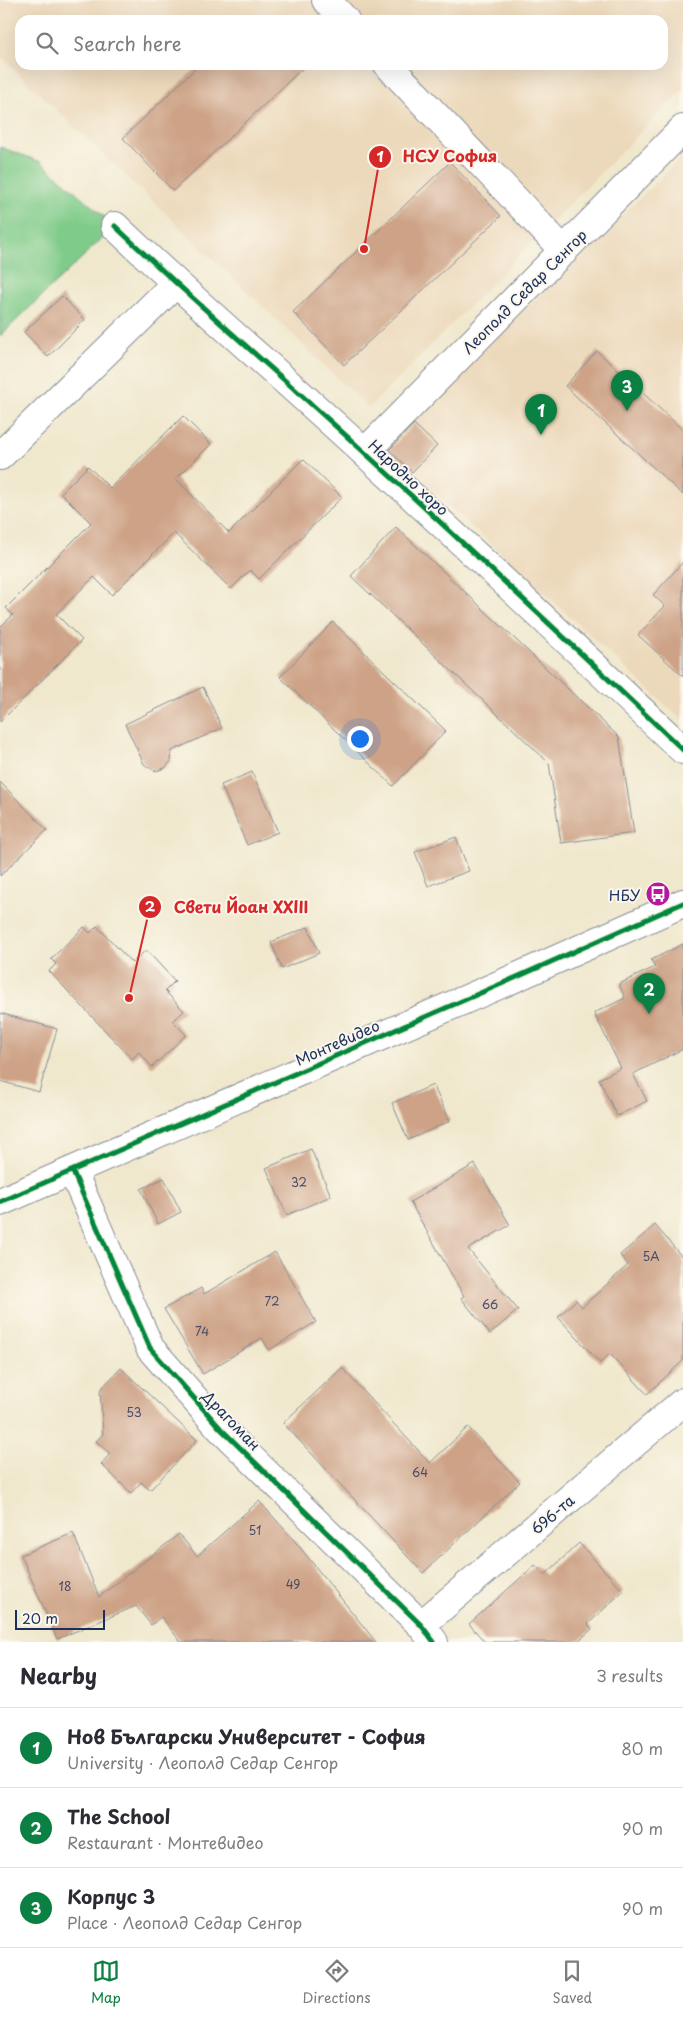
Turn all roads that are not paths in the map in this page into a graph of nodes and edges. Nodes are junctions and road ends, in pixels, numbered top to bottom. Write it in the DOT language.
graph roads {
  1 [pos="326,0"];
  2 [pos="340,15"];
  3 [pos="393,70"];
  4 [pos="683,130"];
  5 [pos="115,226"];
  6 [pos="564,251"];
  7 [pos="175,284"];
  8 [pos="365,452"];
  9 [pos="0,456"];
  10 [pos="683,750"];
  11 [pos="683,903"];
  12 [pos="73,1172"];
  13 [pos="0,1202"];
  14 [pos="683,1402"];
  15 [pos="428,1634"];
  1 -- 2 [label="street"];
  3 -- 6 [label="street"];
  4 -- 6 [label="street, Леополд Седар Сенгор"];
  5 -- 7 [label="street, Народно хоро"];
  6 -- 8 [label="street, Леополд Седар Сенгор"];
  7 -- 8 [label="street, Народно хоро"];
  7 -- 9 [label="street"];
  8 -- 10 [label="street, Народно хоро"];
  11 -- 12 [label="street, Монтевидео"];
  12 -- 13 [label="street, Монтевидео"];
  12 -- 15 [label="street, Драгоман"];
  14 -- 15 [label="street, 696-та"];
}
